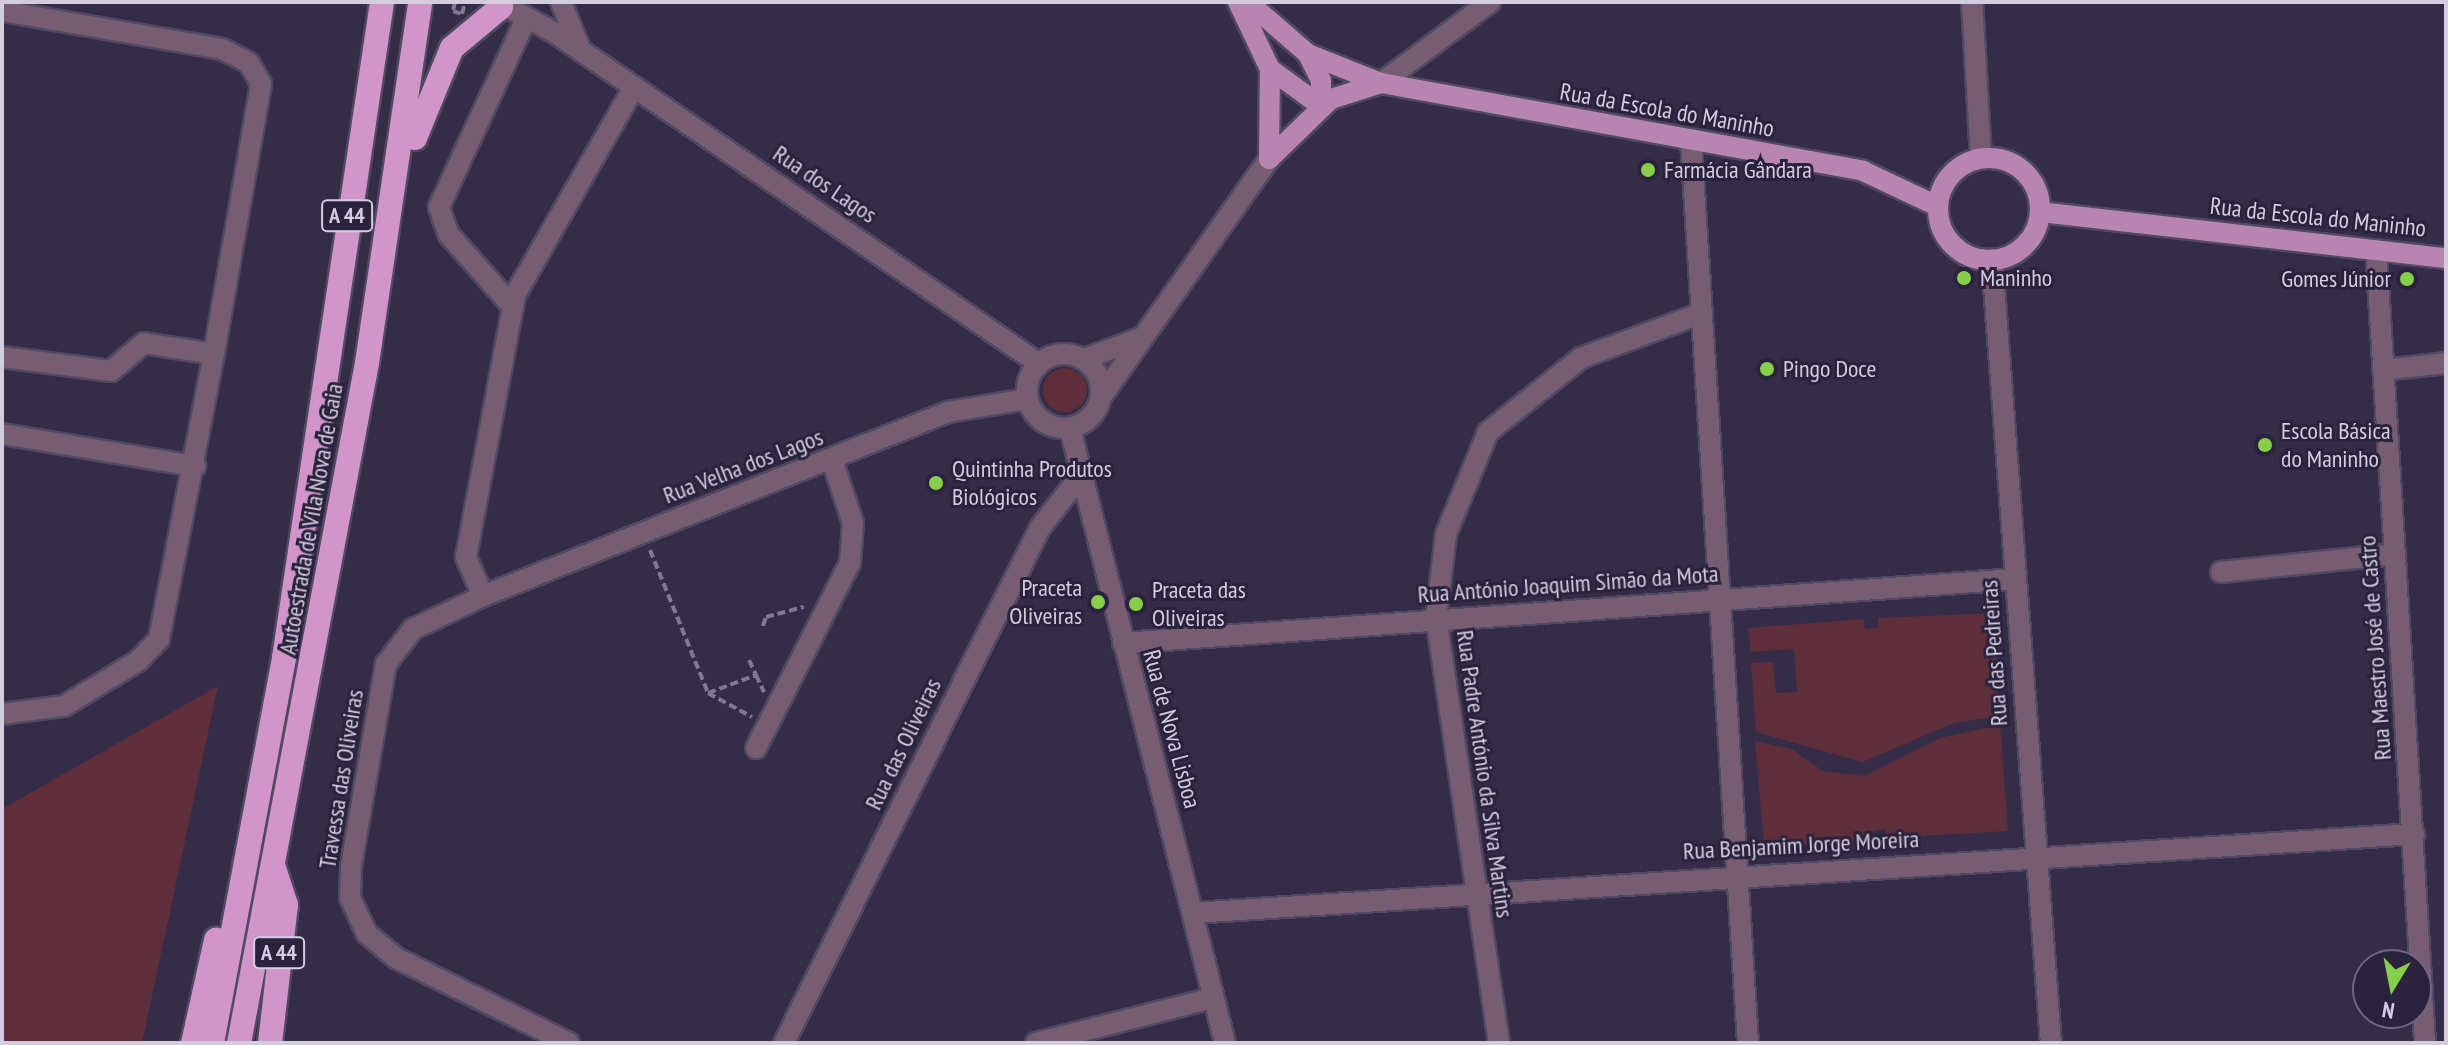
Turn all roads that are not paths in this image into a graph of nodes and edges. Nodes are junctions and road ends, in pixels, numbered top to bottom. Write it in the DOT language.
graph roads {
  1 [pos="382,2"];
  2 [pos="420,2"];
  3 [pos="436,2"];
  4 [pos="561,2"];
  5 [pos="1238,2"];
  6 [pos="1248,2"];
  7 [pos="1490,2"];
  8 [pos="1972,2"];
  9 [pos="499,5"];
  10 [pos="2,11"];
  11 [pos="526,19"];
  12 [pos="581,51"];
  13 [pos="1308,54"];
  14 [pos="1270,69"];
  15 [pos="1381,83"];
  16 [pos="634,87"];
  17 [pos="1321,106"];
  18 [pos="415,138"];
  19 [pos="1691,142"];
  20 [pos="1981,158"];
  21 [pos="1269,159"];
  22 [pos="1937,206"];
  23 [pos="2040,212"];
  24 [pos="2376,250"];
  25 [pos="2446,258"];
  26 [pos="1992,259"];
  27 [pos="513,307"];
  28 [pos="1702,313"];
  29 [pos="1143,337"];
  30 [pos="214,354"];
  31 [pos="2,357"];
  32 [pos="1084,359"];
  33 [pos="367,363"];
  34 [pos="1038,363"];
  35 [pos="2446,363"];
  36 [pos="2383,370"];
  37 [pos="1101,397"];
  38 [pos="1027,399"];
  39 [pos="1070,428"];
  40 [pos="2,434"];
  41 [pos="832,460"];
  42 [pos="195,466"];
  43 [pos="1081,475"];
  44 [pos="2395,554"];
  45 [pos="2221,572"];
  46 [pos="2016,579"];
  47 [pos="483,596"];
  48 [pos="1717,600"];
  49 [pos="1436,618"];
  50 [pos="1123,643"];
  51 [pos="2,714"];
  52 [pos="756,748"];
  53 [pos="2414,834"];
  54 [pos="2033,858"];
  55 [pos="273,865"];
  56 [pos="1738,875"];
  57 [pos="1475,891"];
  58 [pos="237,912"];
  59 [pos="1193,913"];
  60 [pos="1213,998"];
  61 [pos="1081,1038"];
  62 [pos="193,1043"];
  63 [pos="212,1043"];
  64 [pos="239,1043"];
  65 [pos="270,1043"];
  66 [pos="569,1043"];
  67 [pos="784,1043"];
  68 [pos="1036,1043"];
  69 [pos="1225,1043"];
  70 [pos="1499,1043"];
  71 [pos="1748,1043"];
  72 [pos="2051,1043"];
  73 [pos="2425,1043"];
  1 -- 58 [label="highway, Autoestrada de Vila Nova de Gaia / A 44"];
  2 -- 33 [label="highway, Autoestrada de Vila Nova de Gaia / A 44"];
  3 -- 18 [label="highway"];
  4 -- 12 [label="street"];
  5 -- 14 [label="main road"];
  6 -- 13 [label="main road"];
  7 -- 15 [label="street"];
  8 -- 20 [label="street"];
  9 -- 11 [label="street, Rua dos Lagos"];
  9 -- 18 [label="highway"];
  10 -- 30 [label="street"];
  11 -- 12 [label="street, Rua dos Lagos"];
  11 -- 27 [label="street"];
  12 -- 16 [label="street, Rua dos Lagos"];
  13 -- 15 [label="main road, Rua da Escola do Maninho"];
  13 -- 17 [label="main road"];
  14 -- 17 [label="main road"];
  14 -- 21 [label="main road"];
  15 -- 17 [label="main road"];
  15 -- 19 [label="main road, Rua da Escola do Maninho"];
  16 -- 27 [label="street"];
  16 -- 34 [label="street, Rua dos Lagos"];
  17 -- 21 [label="main road"];
  18 -- 33 [label="highway"];
  19 -- 22 [label="main road, Rua da Escola do Maninho"];
  19 -- 28 [label="street"];
  20 -- 22 [label="main road"];
  20 -- 23 [label="main road"];
  21 -- 29 [label="street"];
  22 -- 26 [label="main road"];
  23 -- 24 [label="main road, Rua da Escola do Maninho"];
  23 -- 26 [label="main road"];
  24 -- 25 [label="main road, Rua da Escola do Maninho"];
  24 -- 36 [label="street, Rua Maestro José de Castro"];
  26 -- 46 [label="street, Rua das Pedreiras"];
  27 -- 47 [label="street"];
  28 -- 48 [label="street"];
  28 -- 49 [label="street, Rua Padre António da Silva Martins"];
  29 -- 32 [label="street"];
  29 -- 37 [label="street"];
  30 -- 31 [label="street"];
  30 -- 42 [label="street"];
  32 -- 34 [label="street"];
  32 -- 37 [label="street"];
  33 -- 55 [label="highway, Autoestrada de Vila Nova de Gaia / A 44"];
  34 -- 38 [label="street"];
  35 -- 36 [label="street"];
  36 -- 44 [label="street, Rua Maestro José de Castro"];
  37 -- 39 [label="street"];
  38 -- 39 [label="street"];
  38 -- 41 [label="street, Rua Velha dos Lagos"];
  39 -- 43 [label="street, Rua de Nova Lisboa"];
  40 -- 42 [label="street"];
  41 -- 47 [label="street, Rua Velha dos Lagos"];
  41 -- 52 [label="street"];
  42 -- 51 [label="street"];
  43 -- 50 [label="street, Rua de Nova Lisboa"];
  43 -- 67 [label="street, Rua das Oliveiras"];
  44 -- 45 [label="street"];
  44 -- 53 [label="street, Rua Maestro José de Castro"];
  46 -- 48 [label="street, Rua António Joaquim Simão da Mota"];
  46 -- 54 [label="street, Rua das Pedreiras"];
  47 -- 66 [label="street, Travessa das Oliveiras"];
  48 -- 49 [label="street, Rua António Joaquim Simão da Mota"];
  48 -- 56 [label="street"];
  49 -- 50 [label="street, Rua António Joaquim Simão da Mota"];
  49 -- 57 [label="street, Rua Padre António da Silva Martins"];
  50 -- 59 [label="street, Rua de Nova Lisboa"];
  53 -- 54 [label="street, Rua Benjamim Jorge Moreira"];
  53 -- 73 [label="street, Rua Maestro José de Castro"];
  54 -- 56 [label="street, Rua Benjamim Jorge Moreira"];
  54 -- 72 [label="street, Rua das Pedreiras"];
  55 -- 64 [label="highway, Autoestrada de Vila Nova de Gaia / A 44"];
  55 -- 65 [label="highway, A 44"];
  56 -- 57 [label="street, Rua Benjamim Jorge Moreira"];
  56 -- 71 [label="street"];
  57 -- 59 [label="street, Rua Benjamim Jorge Moreira"];
  57 -- 70 [label="street, Rua Padre António da Silva Martins"];
  58 -- 62 [label="highway"];
  58 -- 63 [label="highway, Autoestrada de Vila Nova de Gaia / A 44"];
  59 -- 60 [label="street, Rua de Nova Lisboa"];
  60 -- 61 [label="street"];
  60 -- 69 [label="street, Rua de Nova Lisboa"];
  61 -- 68 [label="street"];
}
